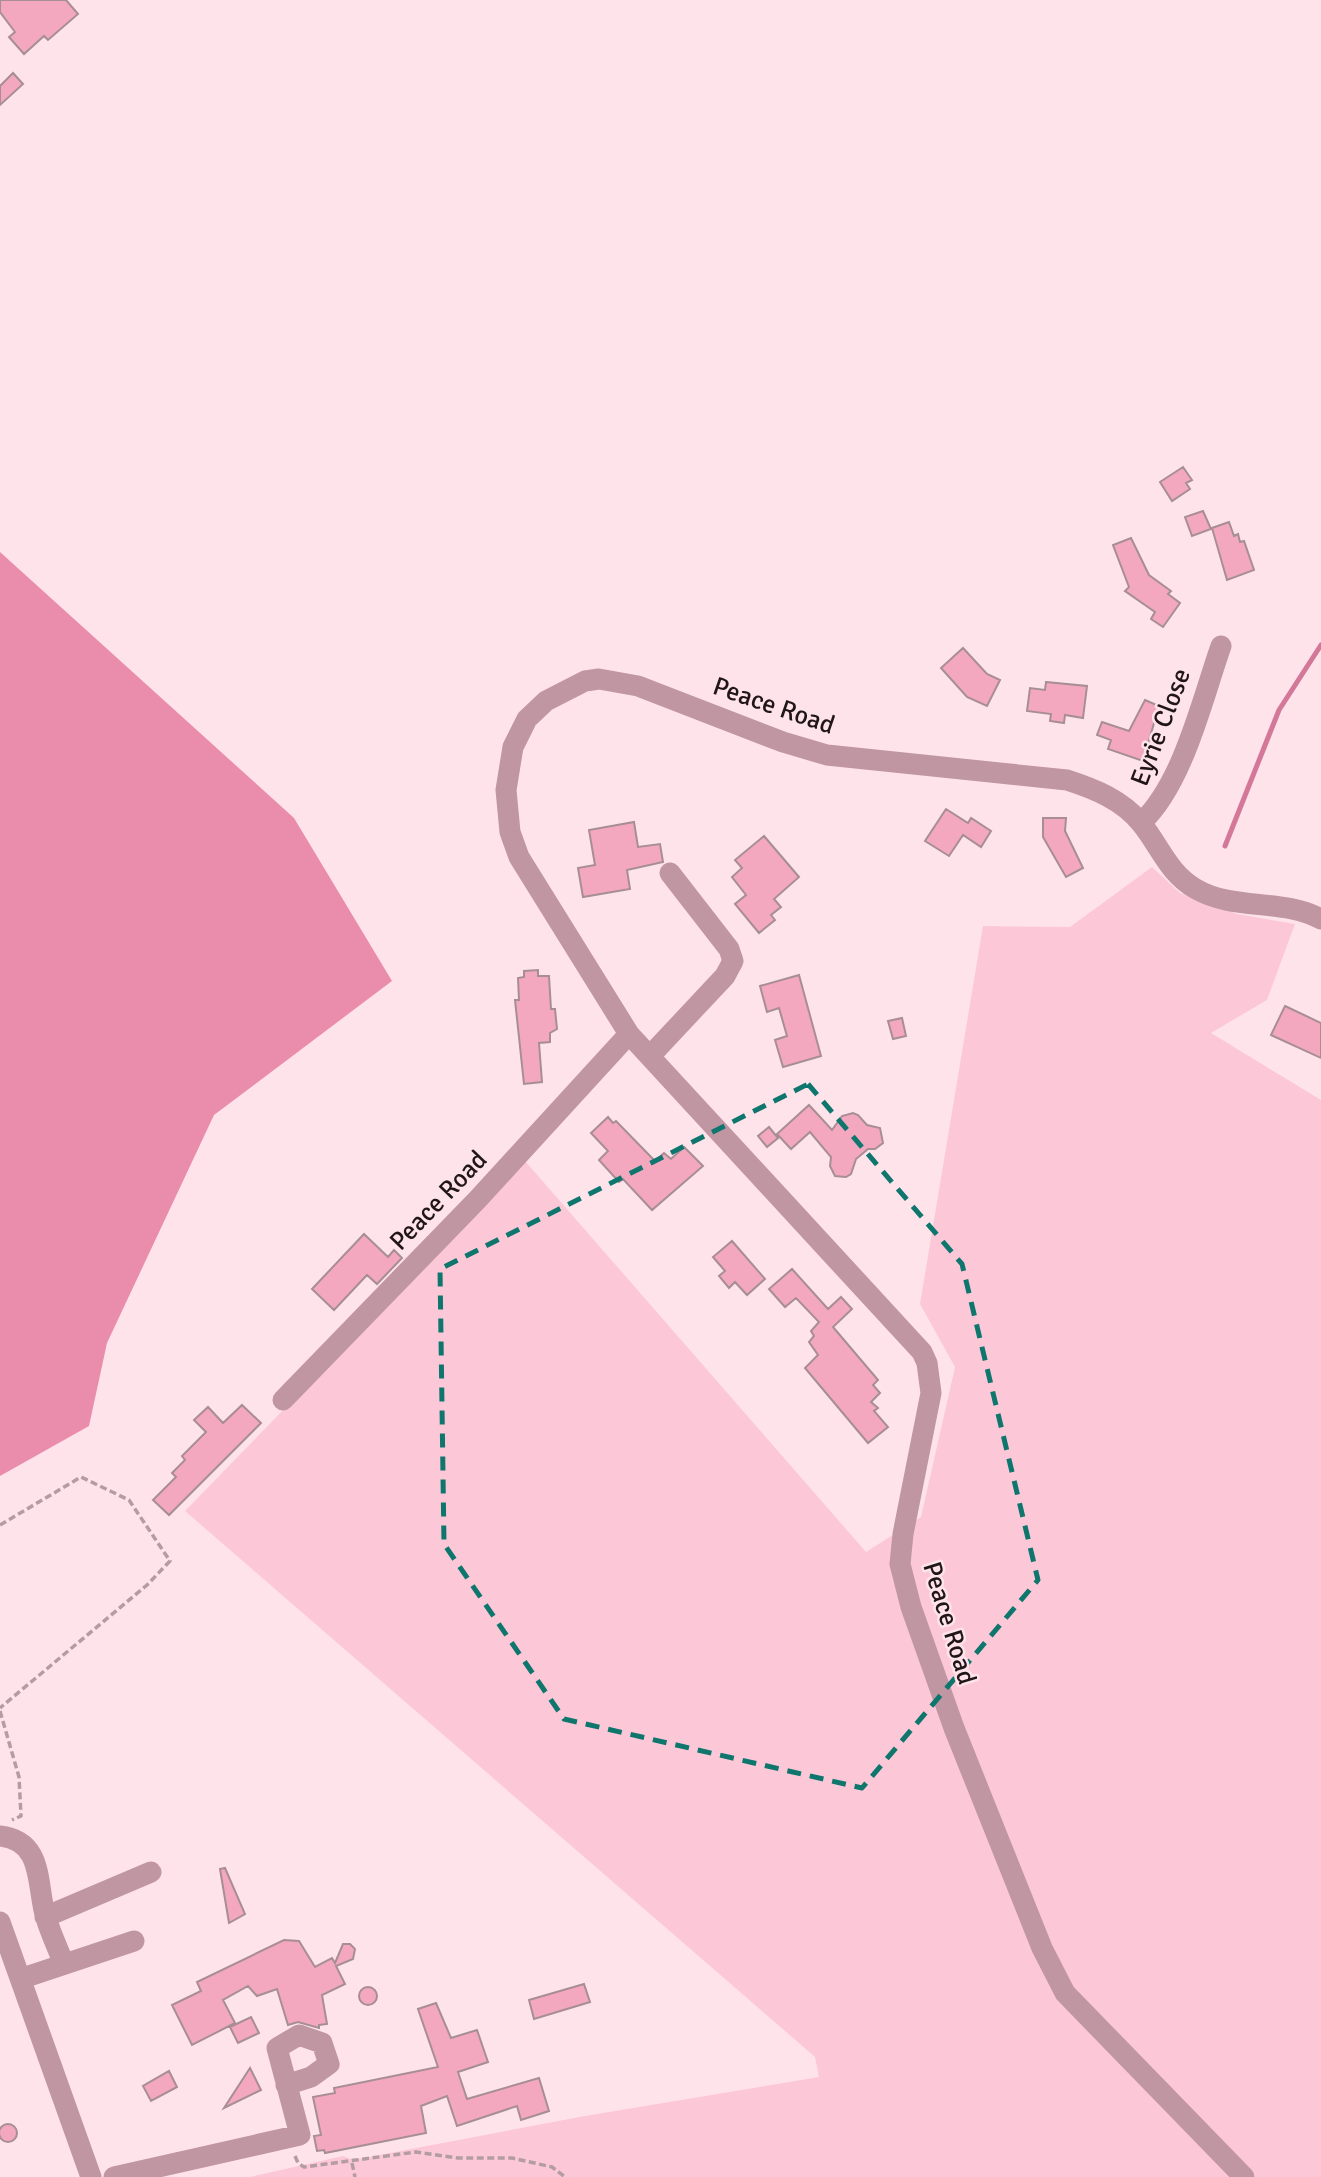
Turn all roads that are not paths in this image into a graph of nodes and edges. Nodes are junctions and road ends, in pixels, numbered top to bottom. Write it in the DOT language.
graph roads {
  1 [pos="1221,646"];
  2 [pos="1141,823"];
  3 [pos="670,873"];
  4 [pos="1321,919"];
  5 [pos="629,1034"];
  6 [pos="650,1056"];
  7 [pos="283,1400"];
  8 [pos="5,1828"];
  9 [pos="151,1872"];
  10 [pos="45,1917"];
  11 [pos="0,1922"];
  12 [pos="134,1941"];
  13 [pos="64,1964"];
  14 [pos="23,1978"];
  15 [pos="286,2085"];
  16 [pos="90,2177"];
  17 [pos="114,2177"];
  18 [pos="1244,2177"];
  1 -- 2 [label="street, Eyrie Close"];
  2 -- 4 [label="street, Peace Road"];
  2 -- 5 [label="street, Peace Road"];
  3 -- 6 [label="street"];
  5 -- 6 [label="street, Peace Road"];
  5 -- 7 [label="street, Peace Road"];
  6 -- 18 [label="street, Peace Road"];
  8 -- 10 [label="street"];
  9 -- 10 [label="street"];
  10 -- 13 [label="street"];
  11 -- 14 [label="street"];
  12 -- 13 [label="street"];
  13 -- 14 [label="street"];
  14 -- 16 [label="street"];
  15 -- 17 [label="street"];
}
